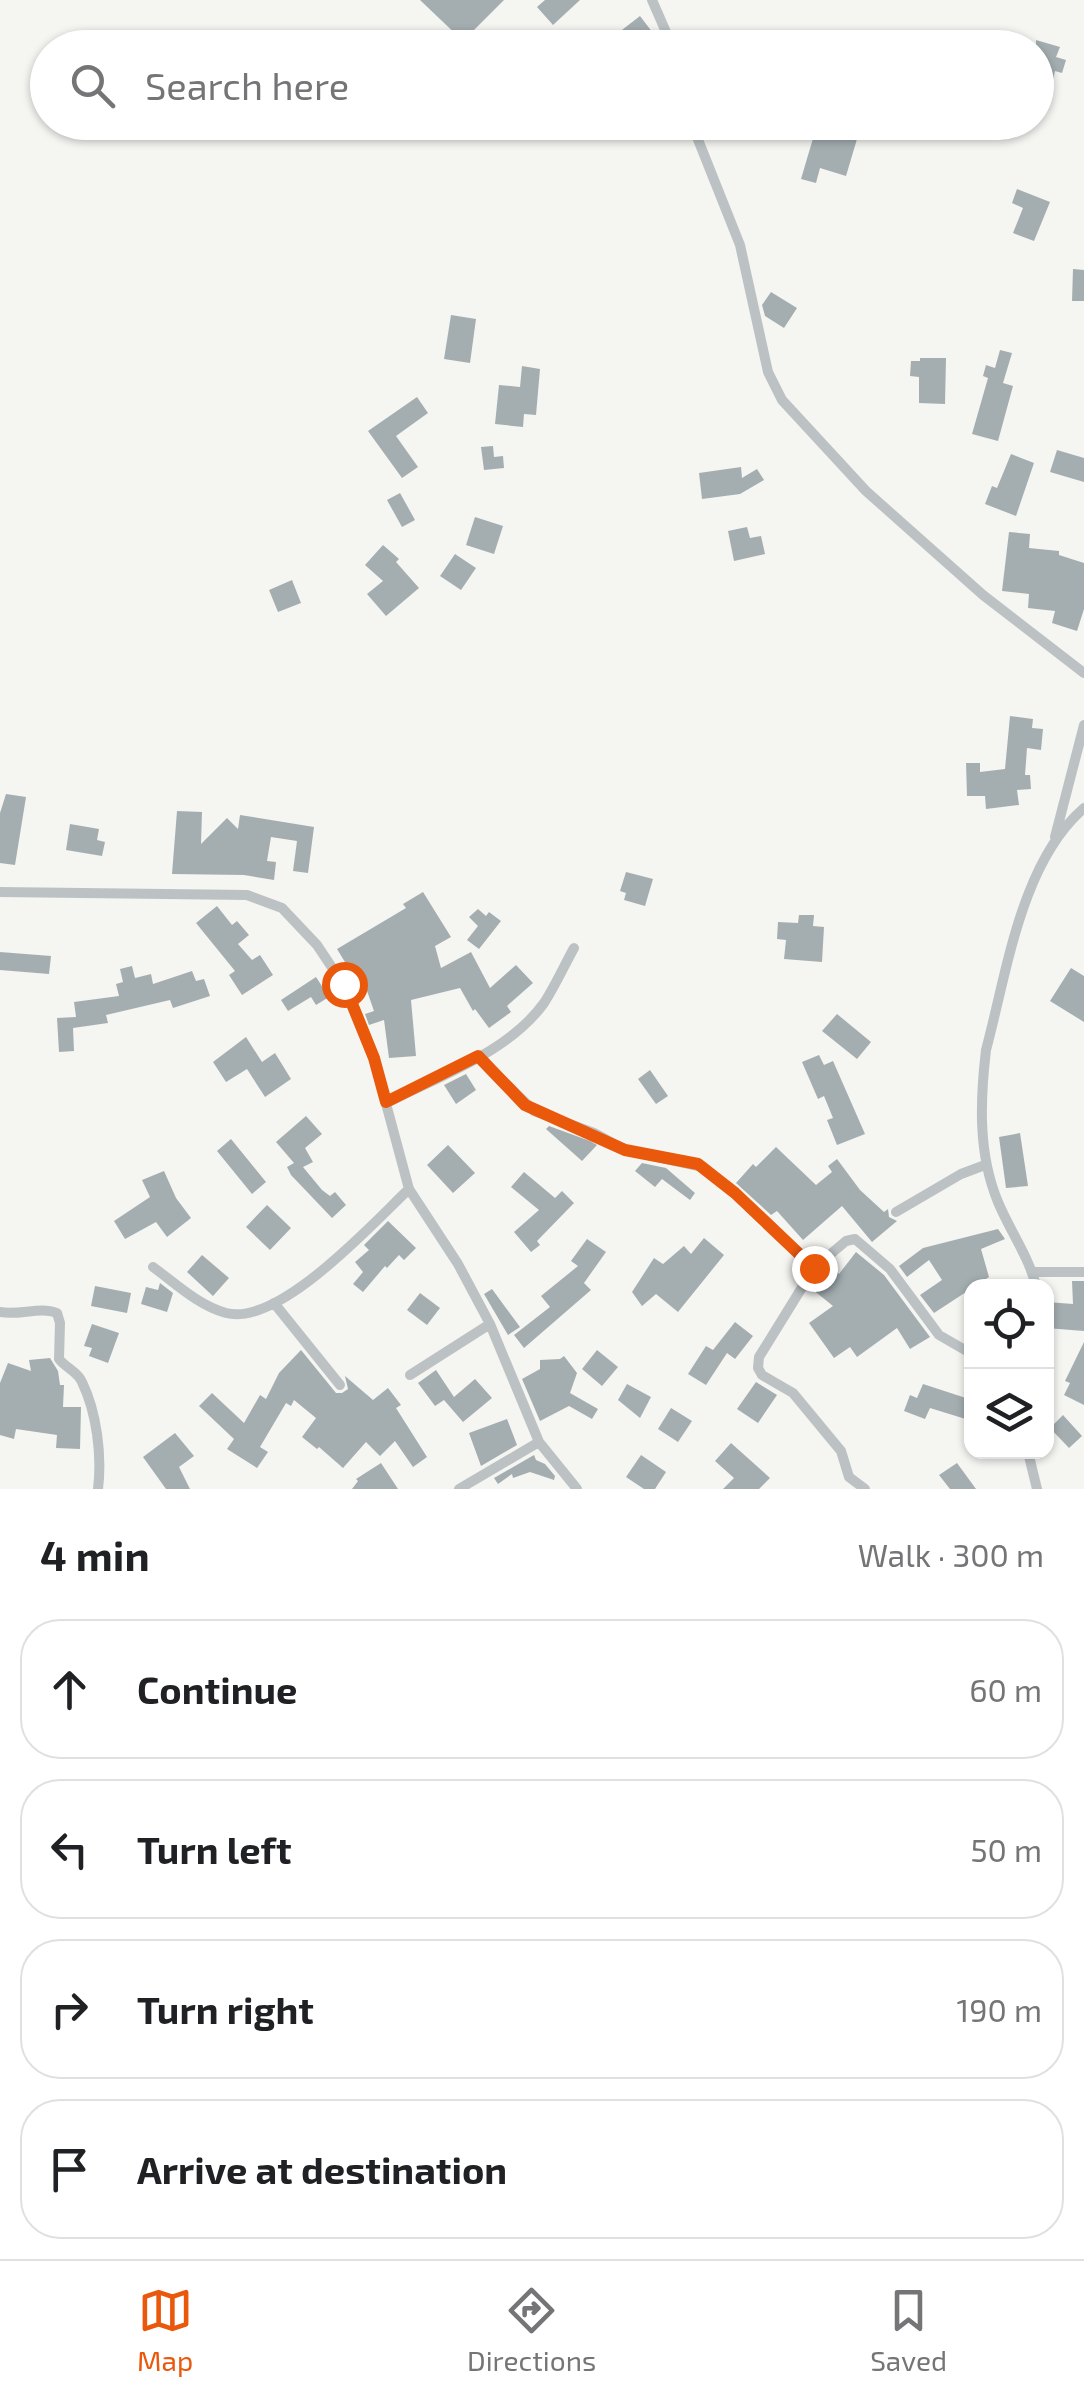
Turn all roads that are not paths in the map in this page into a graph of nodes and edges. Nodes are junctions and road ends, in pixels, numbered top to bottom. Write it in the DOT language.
graph roads {
  1 [pos="652,0"];
  2 [pos="665,30"];
  3 [pos="698,140"];
  4 [pos="1084,672"];
  5 [pos="1084,725"];
  6 [pos="1084,808"];
  7 [pos="1055,838"];
  8 [pos="0,892"];
  9 [pos="574,948"];
  10 [pos="478,1056"];
  11 [pos="386,1102"];
  12 [pos="985,1165"];
  13 [pos="409,1189"];
  14 [pos="896,1212"];
  15 [pos="153,1267"];
  16 [pos="814,1268"];
  17 [pos="1032,1272"];
  18 [pos="1084,1272"];
  19 [pos="1034,1279"];
  20 [pos="274,1303"];
  21 [pos="0,1312"];
  22 [pos="490,1324"];
  23 [pos="964,1350"];
  24 [pos="410,1375"];
  25 [pos="340,1385"];
  26 [pos="539,1442"];
  27 [pos="1030,1459"];
  28 [pos="98,1489"];
  29 [pos="459,1489"];
  30 [pos="577,1489"];
  31 [pos="865,1489"];
  32 [pos="1037,1489"];
  1 -- 2 [label="street"];
  3 -- 4 [label="street"];
  5 -- 7 [label="street"];
  6 -- 7 [label="street"];
  7 -- 12 [label="street"];
  8 -- 11 [label="street"];
  9 -- 10 [label="street"];
  10 -- 11 [label="street"];
  10 -- 16 [label="street"];
  11 -- 13 [label="street"];
  12 -- 14 [label="street"];
  12 -- 17 [label="street"];
  13 -- 20 [label="street"];
  13 -- 22 [label="street"];
  15 -- 20 [label="street"];
  16 -- 23 [label="street"];
  16 -- 31 [label="street"];
  17 -- 18 [label="street"];
  17 -- 19 [label="street"];
  20 -- 25 [label="street"];
  21 -- 28 [label="street"];
  22 -- 24 [label="street"];
  22 -- 26 [label="street"];
  26 -- 29 [label="street"];
  26 -- 30 [label="street"];
  27 -- 32 [label="street"];
}
